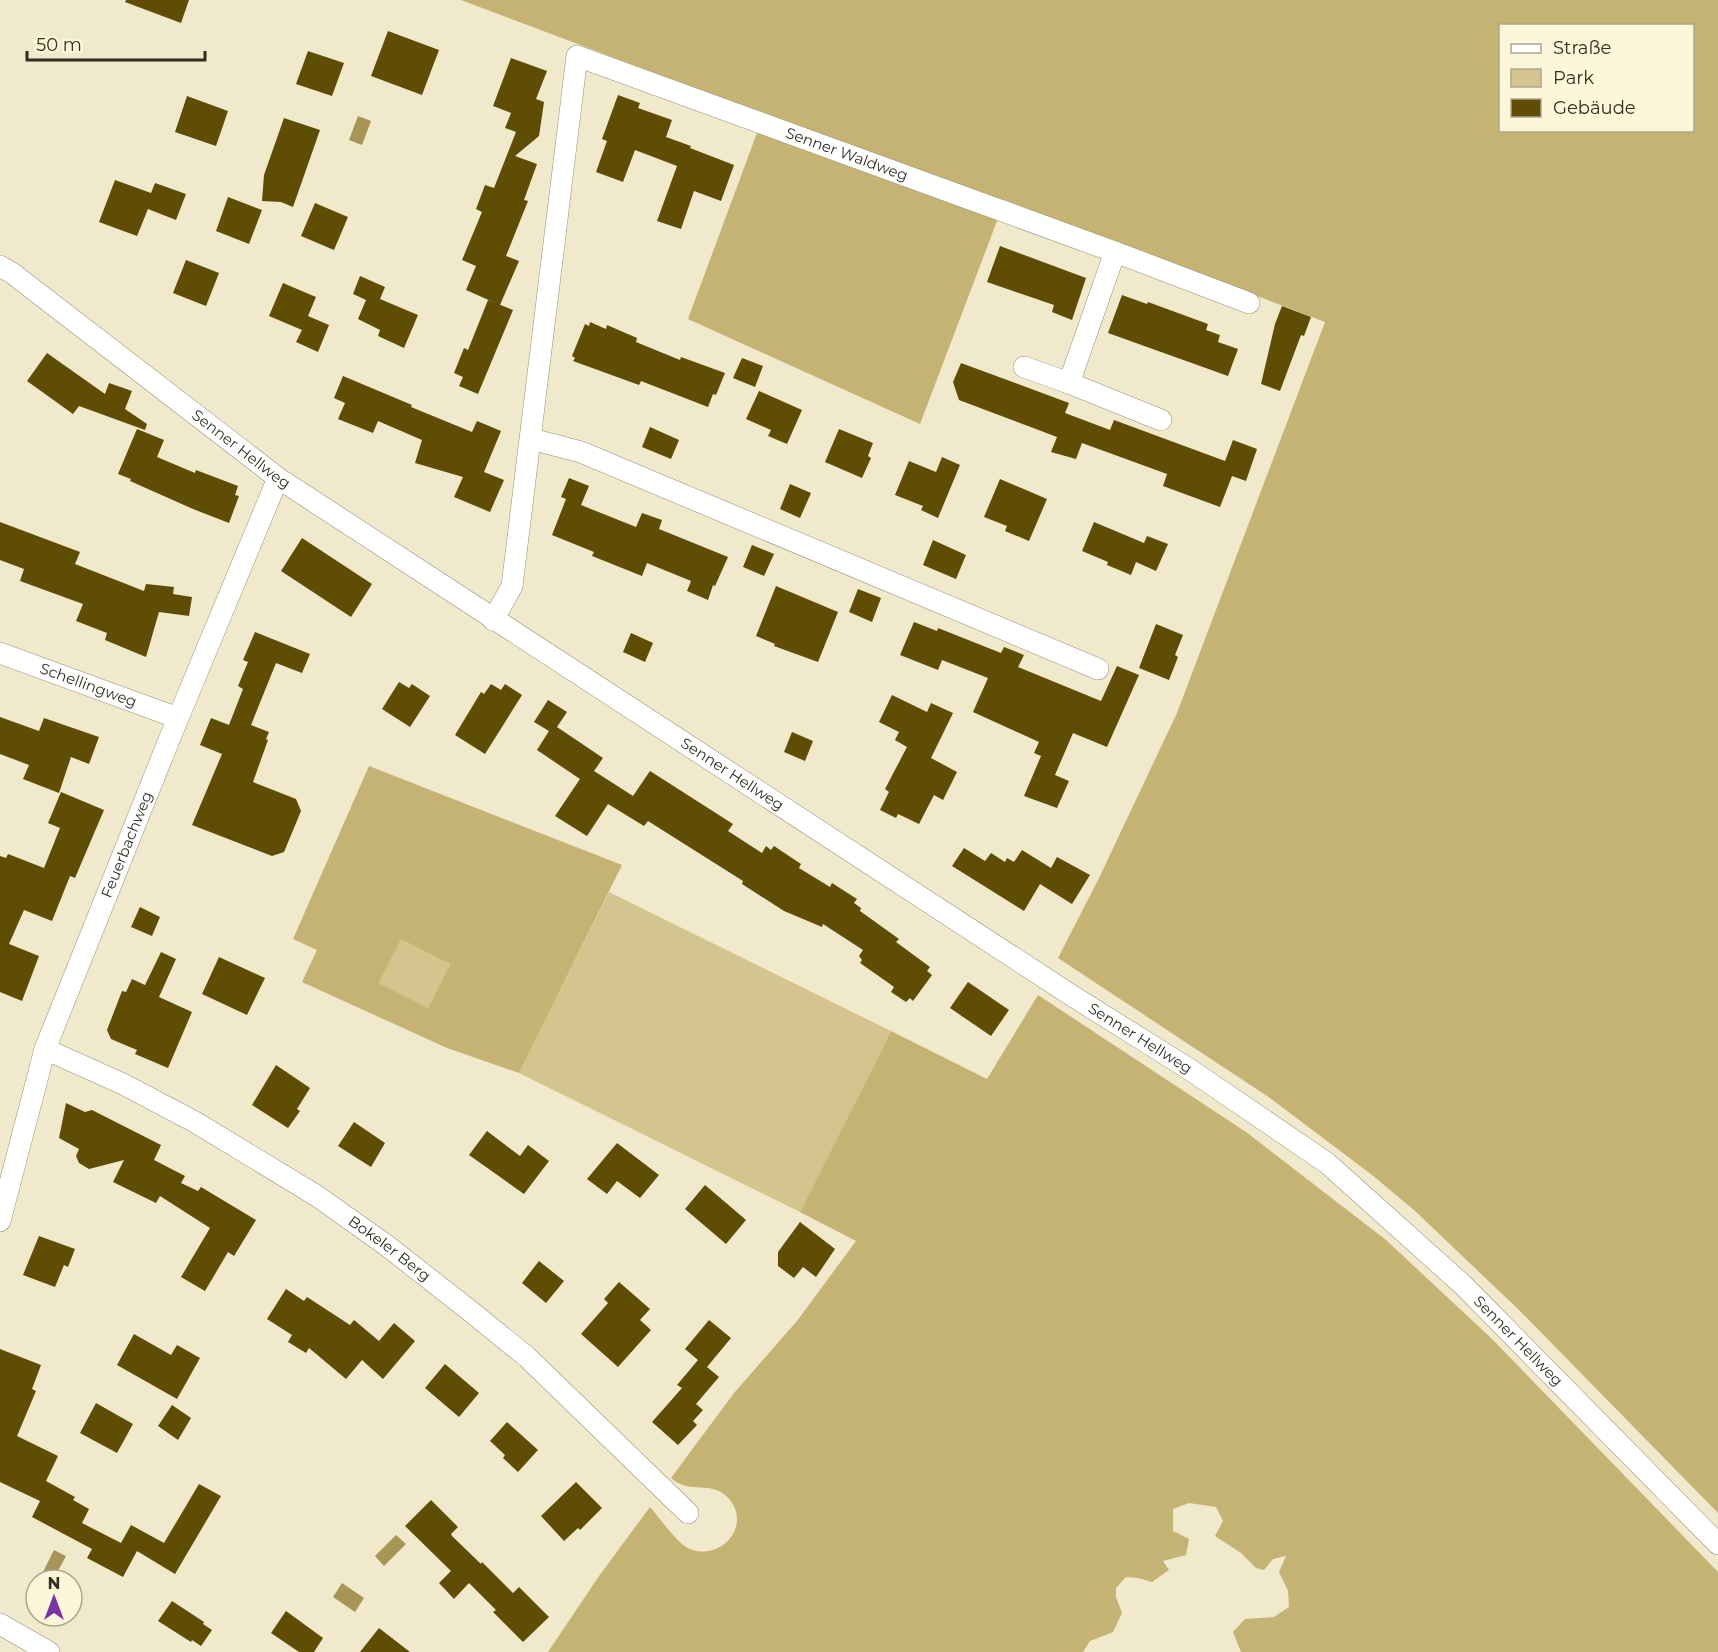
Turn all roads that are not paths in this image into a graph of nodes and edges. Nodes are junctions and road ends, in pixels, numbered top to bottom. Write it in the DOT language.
graph roads {
  1 [pos="1115,252"];
  2 [pos="0,266"];
  3 [pos="1249,303"];
  4 [pos="1023,367"];
  5 [pos="1069,383"];
  6 [pos="1161,420"];
  7 [pos="531,439"];
  8 [pos="278,478"];
  9 [pos="493,620"];
  10 [pos="0,653"];
  11 [pos="1098,669"];
  12 [pos="178,718"];
  13 [pos="45,1049"];
  14 [pos="1,1214"];
  15 [pos="688,1513"];
  16 [pos="1718,1544"];
  17 [pos="0,1624"];
  18 [pos="49,1652"];
  1 -- 3 [label="street, Senner Waldweg"];
  1 -- 5 [label="street"];
  1 -- 7 [label="street, Senner Waldweg"];
  2 -- 8 [label="street, Senner Hellweg"];
  4 -- 5 [label="street"];
  5 -- 6 [label="street"];
  7 -- 9 [label="street"];
  7 -- 11 [label="street"];
  8 -- 9 [label="street, Senner Hellweg"];
  8 -- 12 [label="street, Feuerbachweg"];
  9 -- 16 [label="street, Senner Hellweg"];
  10 -- 12 [label="street, Schellingweg"];
  12 -- 13 [label="street, Feuerbachweg"];
  13 -- 14 [label="street, Feuerbachweg"];
  13 -- 15 [label="street, Bokeler Berg"];
  17 -- 18 [label="street"];
}
